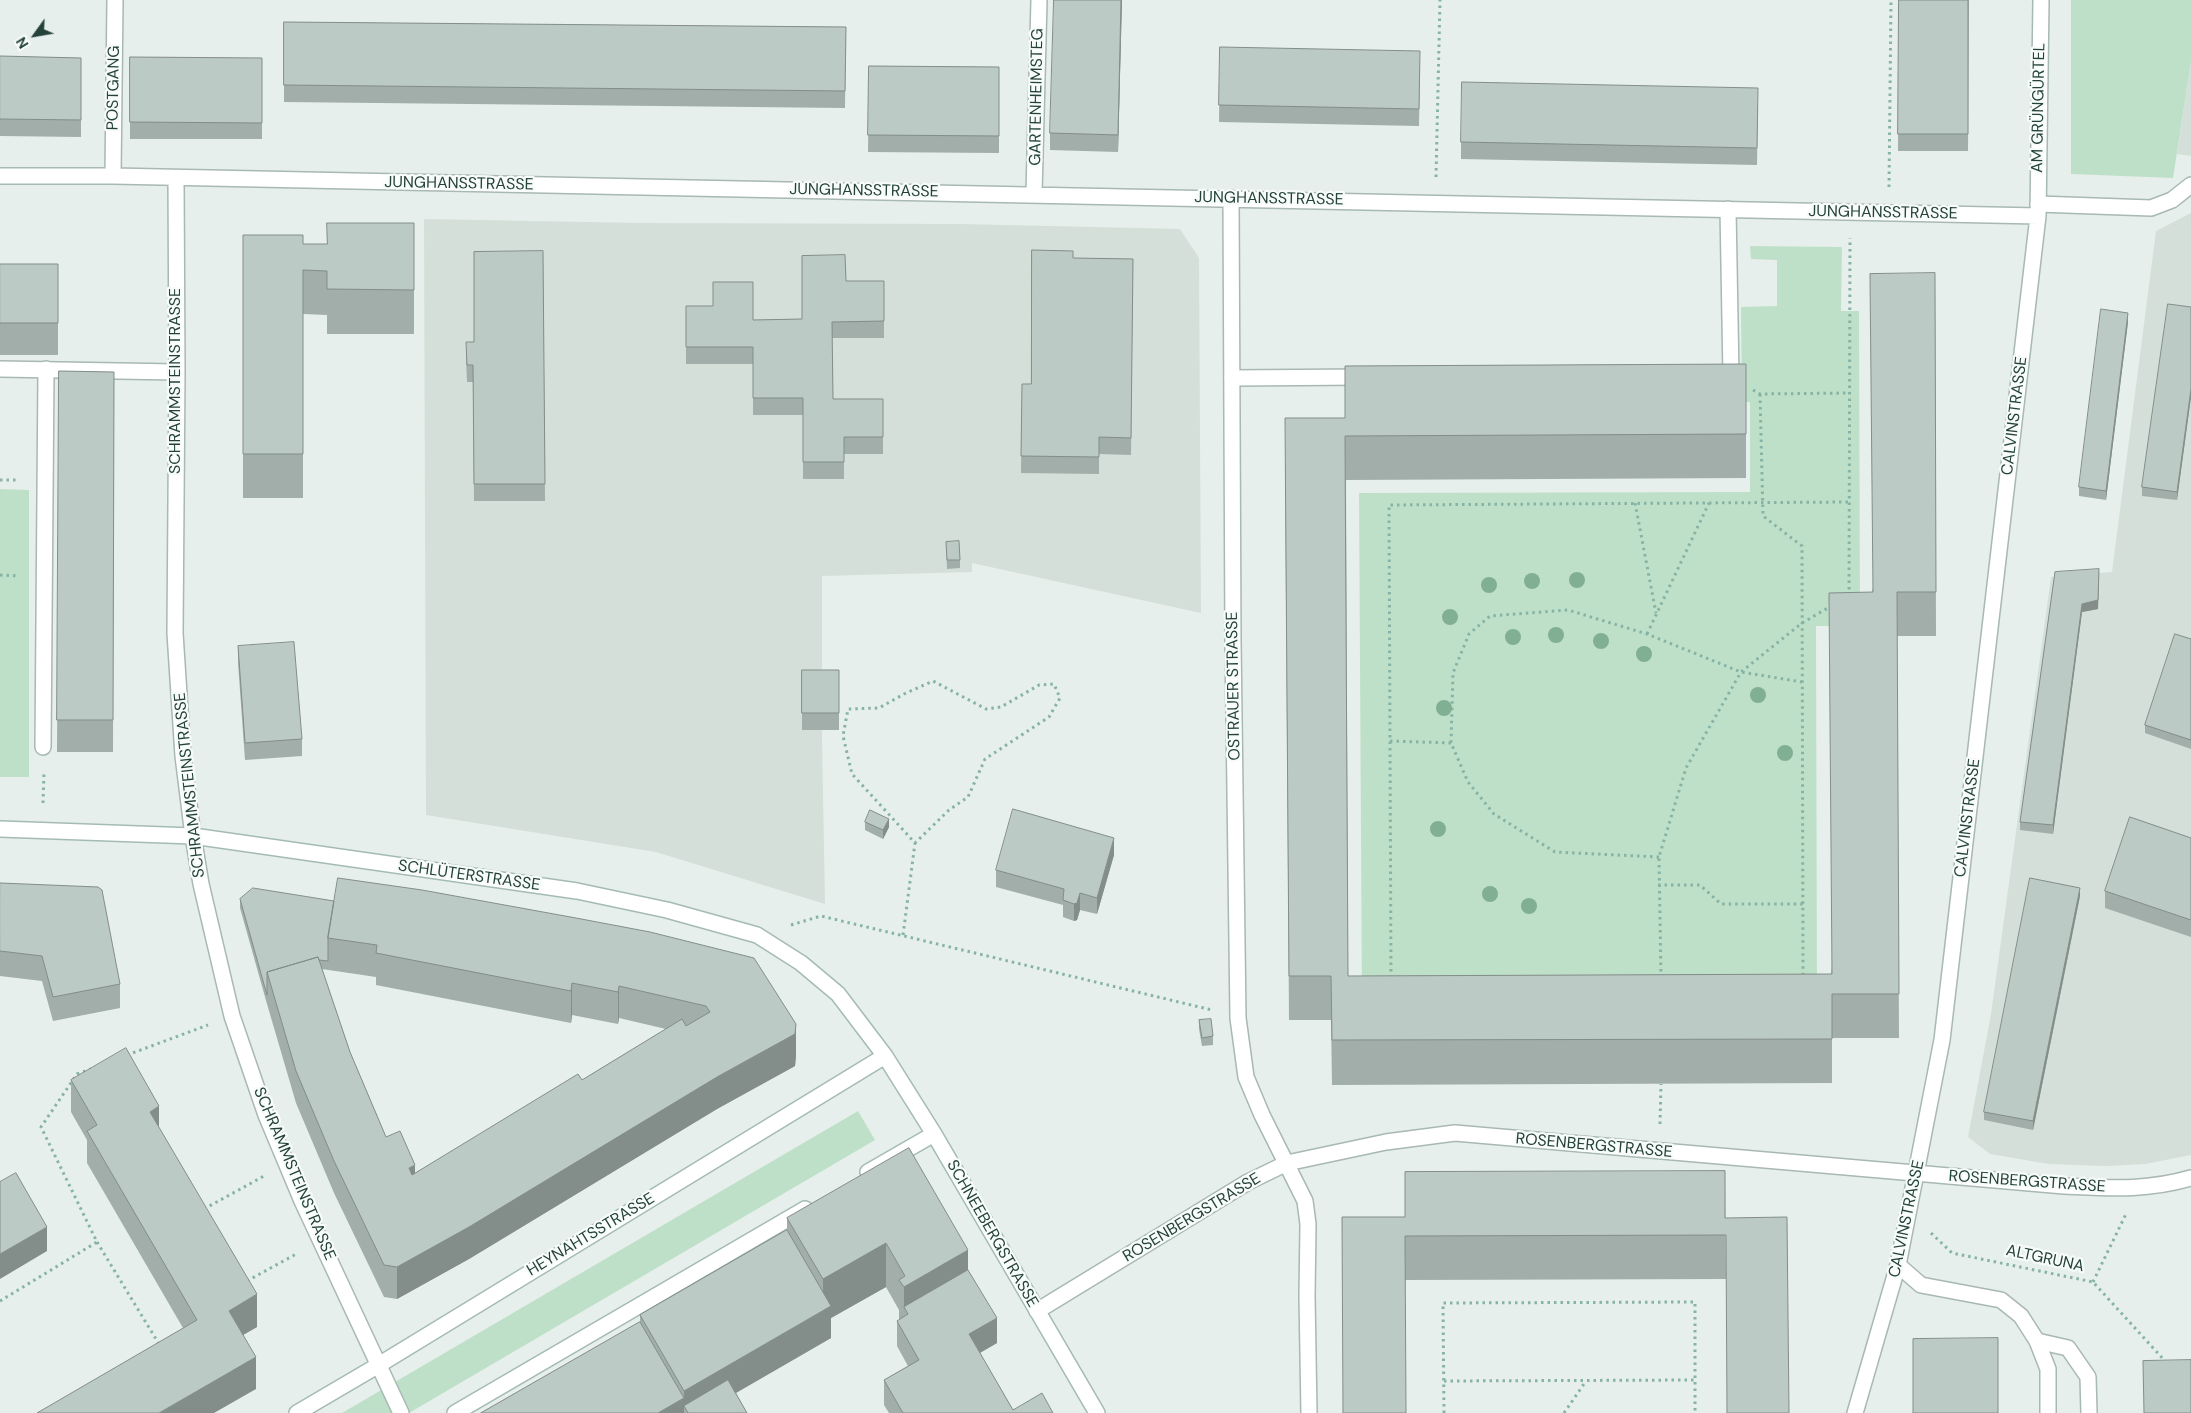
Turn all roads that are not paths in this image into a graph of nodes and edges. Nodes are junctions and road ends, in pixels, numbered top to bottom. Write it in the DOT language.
graph roads {
  1 [pos="114,0"];
  2 [pos="1039,0"];
  3 [pos="2041,0"];
  4 [pos="0,176"];
  5 [pos="113,176"];
  6 [pos="176,178"];
  7 [pos="2191,185"];
  8 [pos="1034,194"];
  9 [pos="1231,198"];
  10 [pos="1728,209"];
  11 [pos="2038,210"];
  12 [pos="0,368"];
  13 [pos="46,369"];
  14 [pos="177,372"];
  15 [pos="1711,376"];
  16 [pos="1381,377"];
  17 [pos="1232,378"];
  18 [pos="43,746"];
  19 [pos="0,829"];
  20 [pos="193,836"];
  21 [pos="885,1056"];
  22 [pos="934,1134"];
  23 [pos="1287,1164"];
  24 [pos="1917,1174"];
  25 [pos="857,1178"];
  26 [pos="2191,1178"];
  27 [pos="814,1203"];
  28 [pos="1898,1265"];
  29 [pos="1037,1311"];
  30 [pos="2037,1340"];
  31 [pos="377,1366"];
  32 [pos="297,1413"];
  33 [pos="401,1413"];
  34 [pos="455,1413"];
  35 [pos="1097,1413"];
  36 [pos="1308,1413"];
  37 [pos="1855,1413"];
  38 [pos="2048,1413"];
  39 [pos="2089,1413"];
  1 -- 5 [label="street, POSTGANG"];
  2 -- 8 [label="street, GARTENHEIMSTEG"];
  3 -- 11 [label="street, AM GRÜNGÜRTEL"];
  4 -- 5 [label="street, JUNGHANSSTRASSE"];
  5 -- 6 [label="street, JUNGHANSSTRASSE"];
  6 -- 8 [label="street, JUNGHANSSTRASSE"];
  6 -- 14 [label="street, SCHRAMMSTEINSTRASSE"];
  7 -- 11 [label="street, JUNGHANSSTRASSE"];
  8 -- 9 [label="street, JUNGHANSSTRASSE"];
  9 -- 10 [label="street, JUNGHANSSTRASSE"];
  9 -- 17 [label="street, OSTRAUER STRASSE"];
  10 -- 11 [label="street, JUNGHANSSTRASSE"];
  10 -- 15 [label="street"];
  11 -- 24 [label="street, CALVINSTRASSE"];
  12 -- 13 [label="street"];
  13 -- 14 [label="street"];
  13 -- 18 [label="street"];
  14 -- 20 [label="street, SCHRAMMSTEINSTRASSE"];
  16 -- 17 [label="street"];
  17 -- 23 [label="street, OSTRAUER STRASSE"];
  19 -- 20 [label="street, SCHLÜTERSTRASSE"];
  20 -- 21 [label="street, SCHLÜTERSTRASSE"];
  20 -- 31 [label="street, SCHRAMMSTEINSTRASSE"];
  21 -- 22 [label="street, SCHNEEBERGSTRASSE"];
  21 -- 31 [label="street, HEYNAHTSSTRASSE"];
  22 -- 25 [label="street"];
  22 -- 29 [label="street, SCHNEEBERGSTRASSE"];
  23 -- 24 [label="street, ROSENBERGSTRASSE"];
  23 -- 29 [label="street, ROSENBERGSTRASSE"];
  23 -- 36 [label="street"];
  24 -- 26 [label="street, ROSENBERGSTRASSE"];
  24 -- 28 [label="street, CALVINSTRASSE"];
  27 -- 34 [label="street"];
  28 -- 30 [label="street"];
  28 -- 37 [label="street, CALVINSTRASSE"];
  29 -- 35 [label="street, SCHNEEBERGSTRASSE"];
  30 -- 38 [label="street"];
  30 -- 39 [label="street"];
  31 -- 32 [label="street, HEYNAHTSSTRASSE"];
  31 -- 33 [label="street, SCHRAMMSTEINSTRASSE"];
}
